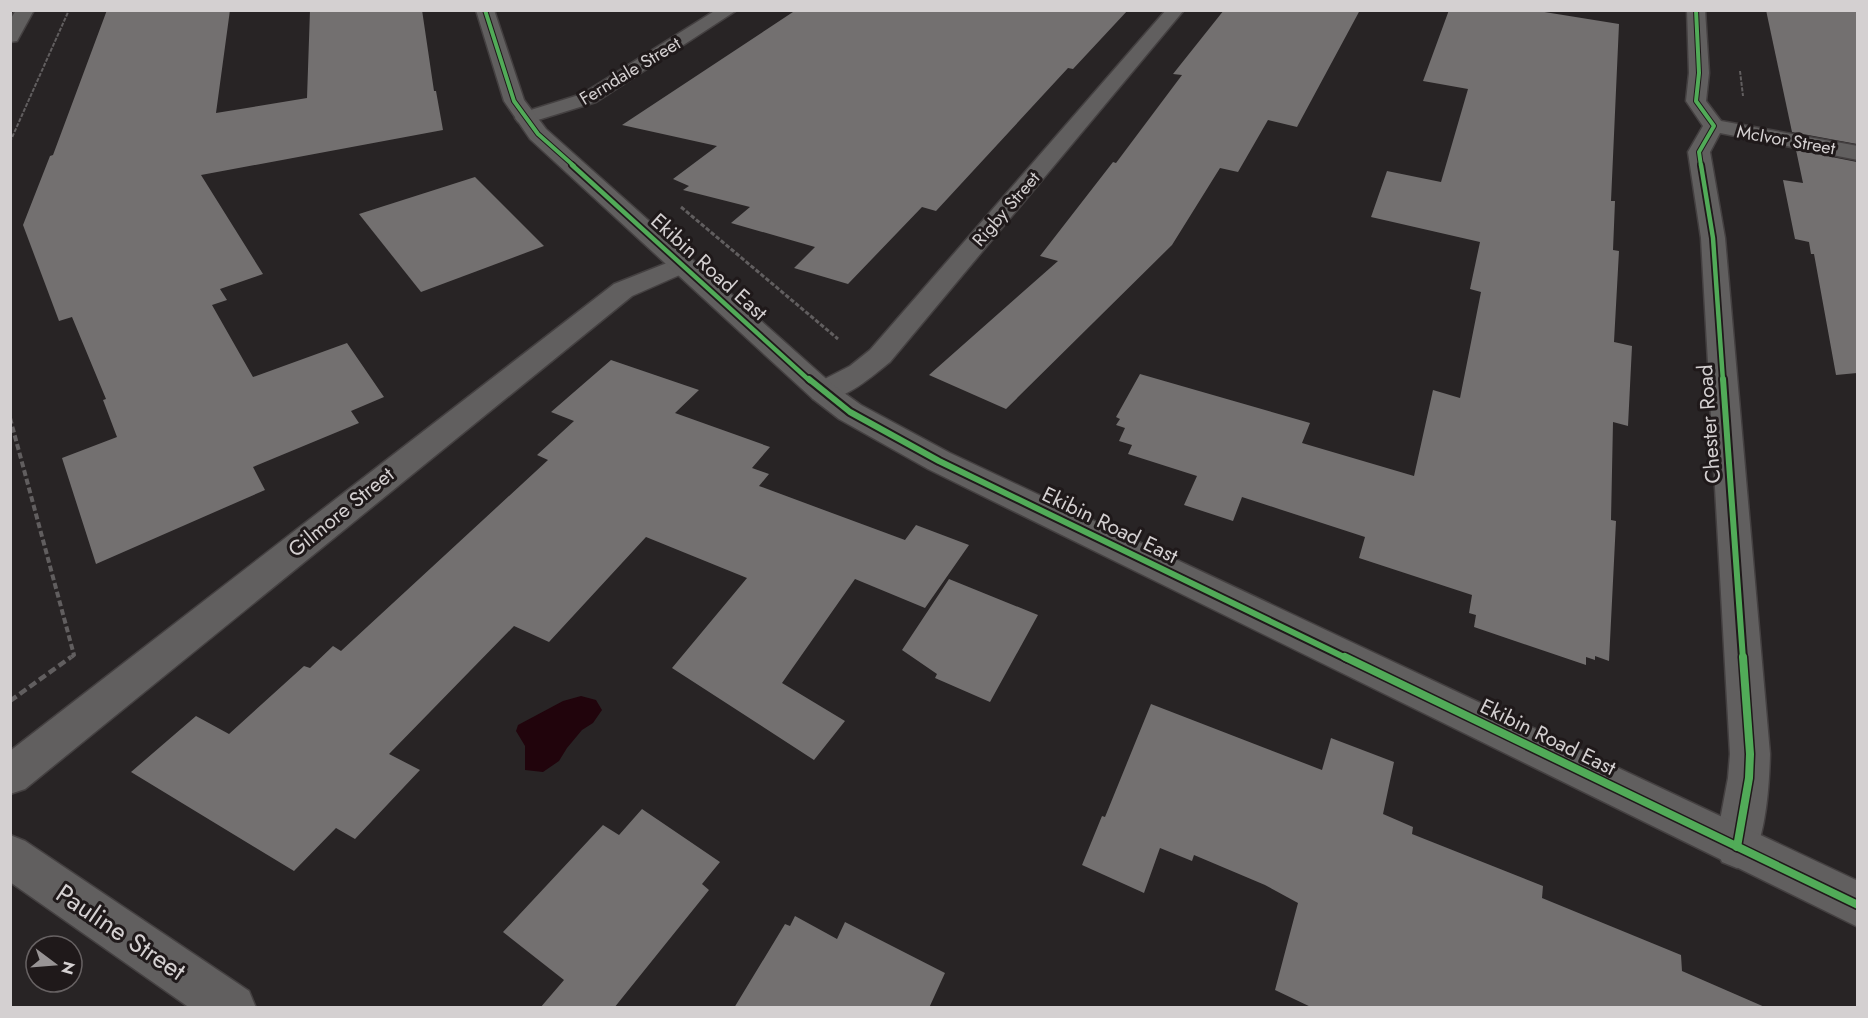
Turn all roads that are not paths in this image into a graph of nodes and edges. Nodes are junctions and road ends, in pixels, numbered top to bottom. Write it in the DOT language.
graph roads {
  1 [pos="25,10"];
  2 [pos="485,10"];
  3 [pos="729,10"];
  4 [pos="1176,10"];
  5 [pos="1696,10"];
  6 [pos="10,37"];
  7 [pos="525,118"];
  8 [pos="1714,126"];
  9 [pos="1857,153"];
  10 [pos="682,265"];
  11 [pos="823,392"];
  12 [pos="10,776"];
  13 [pos="1737,847"];
  14 [pos="10,856"];
  15 [pos="1857,905"];
  16 [pos="232,1008"];
  1 -- 6 [label="street"];
  2 -- 7 [label="street, Ekibin Road East"];
  3 -- 7 [label="street, Ferndale Street"];
  4 -- 11 [label="street, Rigby Street"];
  5 -- 8 [label="street"];
  7 -- 10 [label="street, Ekibin Road East"];
  8 -- 9 [label="street, McIvor Street"];
  8 -- 13 [label="street, Chester Road"];
  10 -- 11 [label="street, Ekibin Road East"];
  10 -- 12 [label="street, Gilmore Street"];
  11 -- 13 [label="street, Ekibin Road East"];
  13 -- 15 [label="street, Ekibin Road East"];
  14 -- 16 [label="street, Pauline Street"];
}
